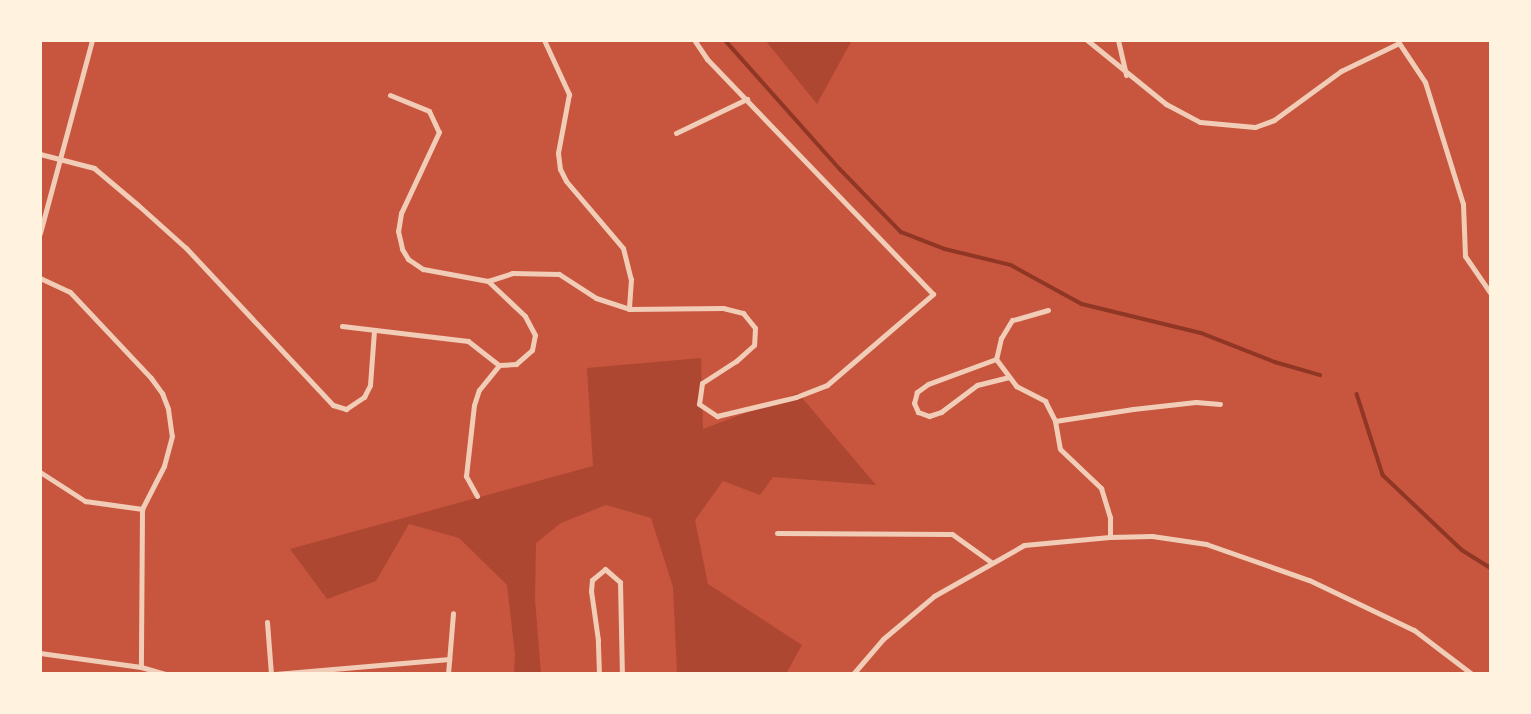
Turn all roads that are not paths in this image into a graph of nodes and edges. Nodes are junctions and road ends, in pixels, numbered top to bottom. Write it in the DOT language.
graph roads {
  1 [pos="92,40"];
  2 [pos="544,40"];
  3 [pos="694,40"];
  4 [pos="1087,40"];
  5 [pos="1118,40"];
  6 [pos="1126,75"];
  7 [pos="390,95"];
  8 [pos="747,99"];
  9 [pos="676,133"];
  10 [pos="40,154"];
  11 [pos="58,158"];
  12 [pos="40,233"];
  13 [pos="40,278"];
  14 [pos="488,281"];
  15 [pos="1491,294"];
  16 [pos="629,309"];
  17 [pos="1048,310"];
  18 [pos="342,326"];
  19 [pos="374,331"];
  20 [pos="996,359"];
  21 [pos="499,365"];
  22 [pos="1008,377"];
  23 [pos="1220,404"];
  24 [pos="1055,421"];
  25 [pos="40,472"];
  26 [pos="477,496"];
  27 [pos="142,509"];
  28 [pos="777,533"];
  29 [pos="1110,537"];
  30 [pos="991,562"];
  31 [pos="453,613"];
  32 [pos="267,622"];
  33 [pos="40,653"];
  34 [pos="449,659"];
  35 [pos="141,667"];
  36 [pos="165,674"];
  37 [pos="273,674"];
  38 [pos="448,674"];
  39 [pos="599,674"];
  40 [pos="622,674"];
  41 [pos="853,674"];
  42 [pos="1472,674"];
  1 -- 11 [label="street"];
  2 -- 16 [label="street"];
  3 -- 8 [label="street"];
  4 -- 6 [label="street"];
  5 -- 6 [label="street"];
  6 -- 15 [label="street"];
  7 -- 14 [label="street"];
  8 -- 9 [label="street"];
  8 -- 16 [label="street"];
  10 -- 11 [label="street"];
  11 -- 12 [label="street"];
  11 -- 19 [label="street"];
  13 -- 27 [label="street"];
  14 -- 16 [label="street"];
  14 -- 21 [label="street"];
  17 -- 20 [label="street"];
  18 -- 19 [label="street"];
  19 -- 21 [label="street"];
  20 -- 22 [label="street"];
  20 -- 22 [label="street"];
  21 -- 26 [label="street"];
  22 -- 24 [label="street"];
  23 -- 24 [label="street"];
  24 -- 29 [label="street"];
  25 -- 27 [label="street"];
  27 -- 35 [label="street"];
  28 -- 30 [label="street"];
  29 -- 30 [label="street"];
  29 -- 42 [label="street"];
  30 -- 41 [label="street"];
  31 -- 34 [label="street"];
  32 -- 37 [label="street"];
  33 -- 35 [label="street"];
  34 -- 37 [label="street"];
  34 -- 38 [label="street"];
  35 -- 36 [label="street"];
  39 -- 40 [label="street"];
}
